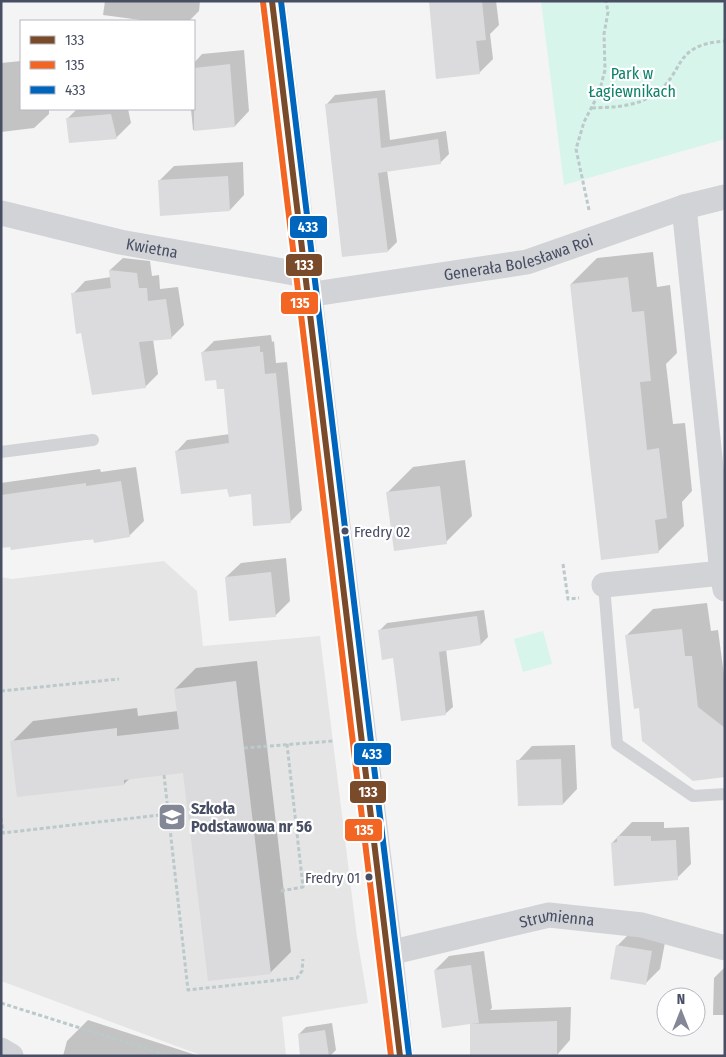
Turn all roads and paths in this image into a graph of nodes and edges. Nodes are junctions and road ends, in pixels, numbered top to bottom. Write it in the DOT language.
graph roads {
  1 [pos="272,1"];
  2 [pos="606,1"];
  3 [pos="725,41"];
  4 [pos="592,108"];
  5 [pos="725,197"];
  6 [pos="684,207"];
  7 [pos="1,213"];
  8 [pos="595,238"];
  9 [pos="306,285"];
  10 [pos="93,440"];
  11 [pos="1,452"];
  12 [pos="564,564"];
  13 [pos="724,582"];
  14 [pos="604,585"];
  15 [pos="582,598"];
  16 [pos="119,679"];
  17 [pos="1,691"];
  18 [pos="342,740"];
  19 [pos="287,744"];
  20 [pos="244,748"];
  21 [pos="164,775"];
  22 [pos="725,794"];
  23 [pos="168,814"];
  24 [pos="1,818"];
  25 [pos="281,891"];
  26 [pos="725,948"];
  27 [pos="389,953"];
  28 [pos="303,959"];
  29 [pos="1,1003"];
  30 [pos="1,1050"];
  31 [pos="11,1056"];
  32 [pos="169,1056"];
  33 [pos="400,1056"];
  1 -- 9 [label="street"];
  2 -- 4 [label="path"];
  3 -- 4 [label="path"];
  4 -- 8 [label="path"];
  5 -- 6 [label="street, Generała Bolesława Roi"];
  6 -- 8 [label="street, Generała Bolesława Roi"];
  6 -- 13 [label="street"];
  7 -- 9 [label="street, Kwietna"];
  8 -- 9 [label="street, Generała Bolesława Roi"];
  9 -- 27 [label="street"];
  10 -- 11 [label="lane"];
  12 -- 15 [label="path"];
  13 -- 14 [label="street"];
  14 -- 22 [label="lane"];
  16 -- 17 [label="path"];
  18 -- 19 [label="path"];
  19 -- 20 [label="path"];
  19 -- 25 [label="path"];
  21 -- 23 [label="path"];
  23 -- 24 [label="path"];
  23 -- 28 [label="path"];
  26 -- 27 [label="street, Strumienna"];
  27 -- 33 [label="street"];
  29 -- 32 [label="path"];
  30 -- 31 [label="street"];
}
